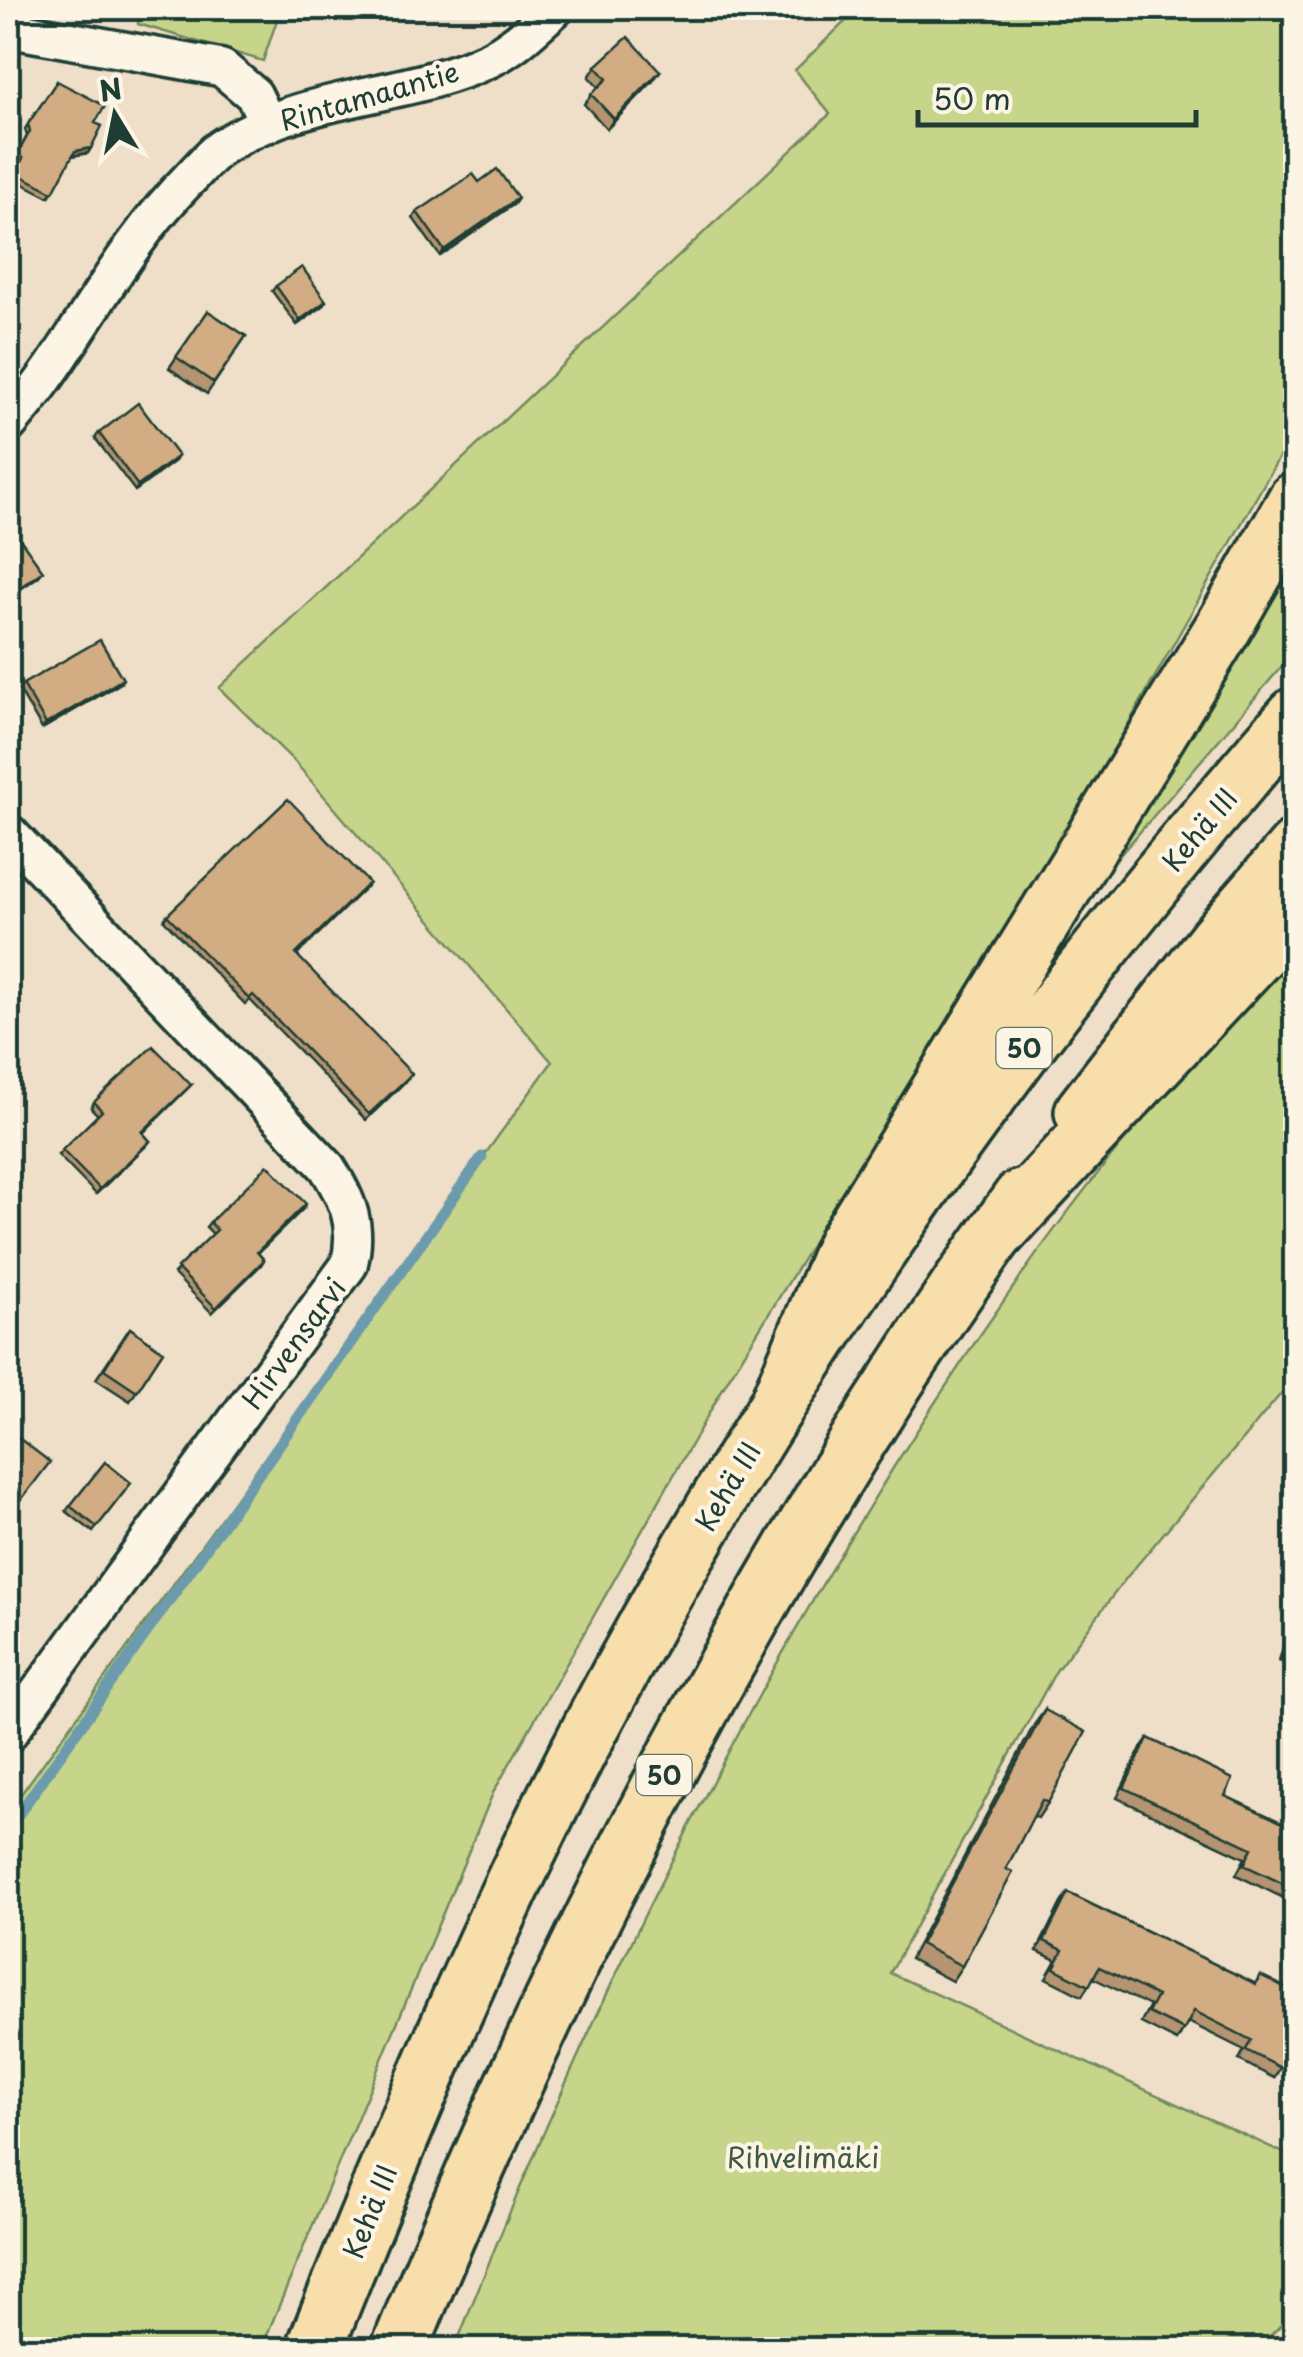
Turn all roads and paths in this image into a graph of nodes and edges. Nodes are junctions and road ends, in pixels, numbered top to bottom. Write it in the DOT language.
graph roads {
  1 [pos="556,8"];
  2 [pos="8,29"];
  3 [pos="268,124"];
  4 [pos="8,425"];
  5 [pos="1296,500"];
  6 [pos="1296,715"];
  7 [pos="8,832"];
  8 [pos="1296,848"];
  9 [pos="1296,913"];
  10 [pos="994,1236"];
  11 [pos="779,1401"];
  12 [pos="8,1734"];
  13 [pos="314,2350"];
  14 [pos="399,2350"];
  1 -- 3 [label="street, Rintamaantie"];
  2 -- 3 [label="street"];
  3 -- 4 [label="street, Rintamaantie"];
  5 -- 11 [label="highway"];
  6 -- 11 [label="highway, Kehä III / 50"];
  7 -- 12 [label="street, Hirvensarvi"];
  8 -- 10 [label="highway, 50"];
  9 -- 10 [label="highway"];
  10 -- 14 [label="highway, 50"];
  11 -- 13 [label="highway, Kehä III / 50"];
}
